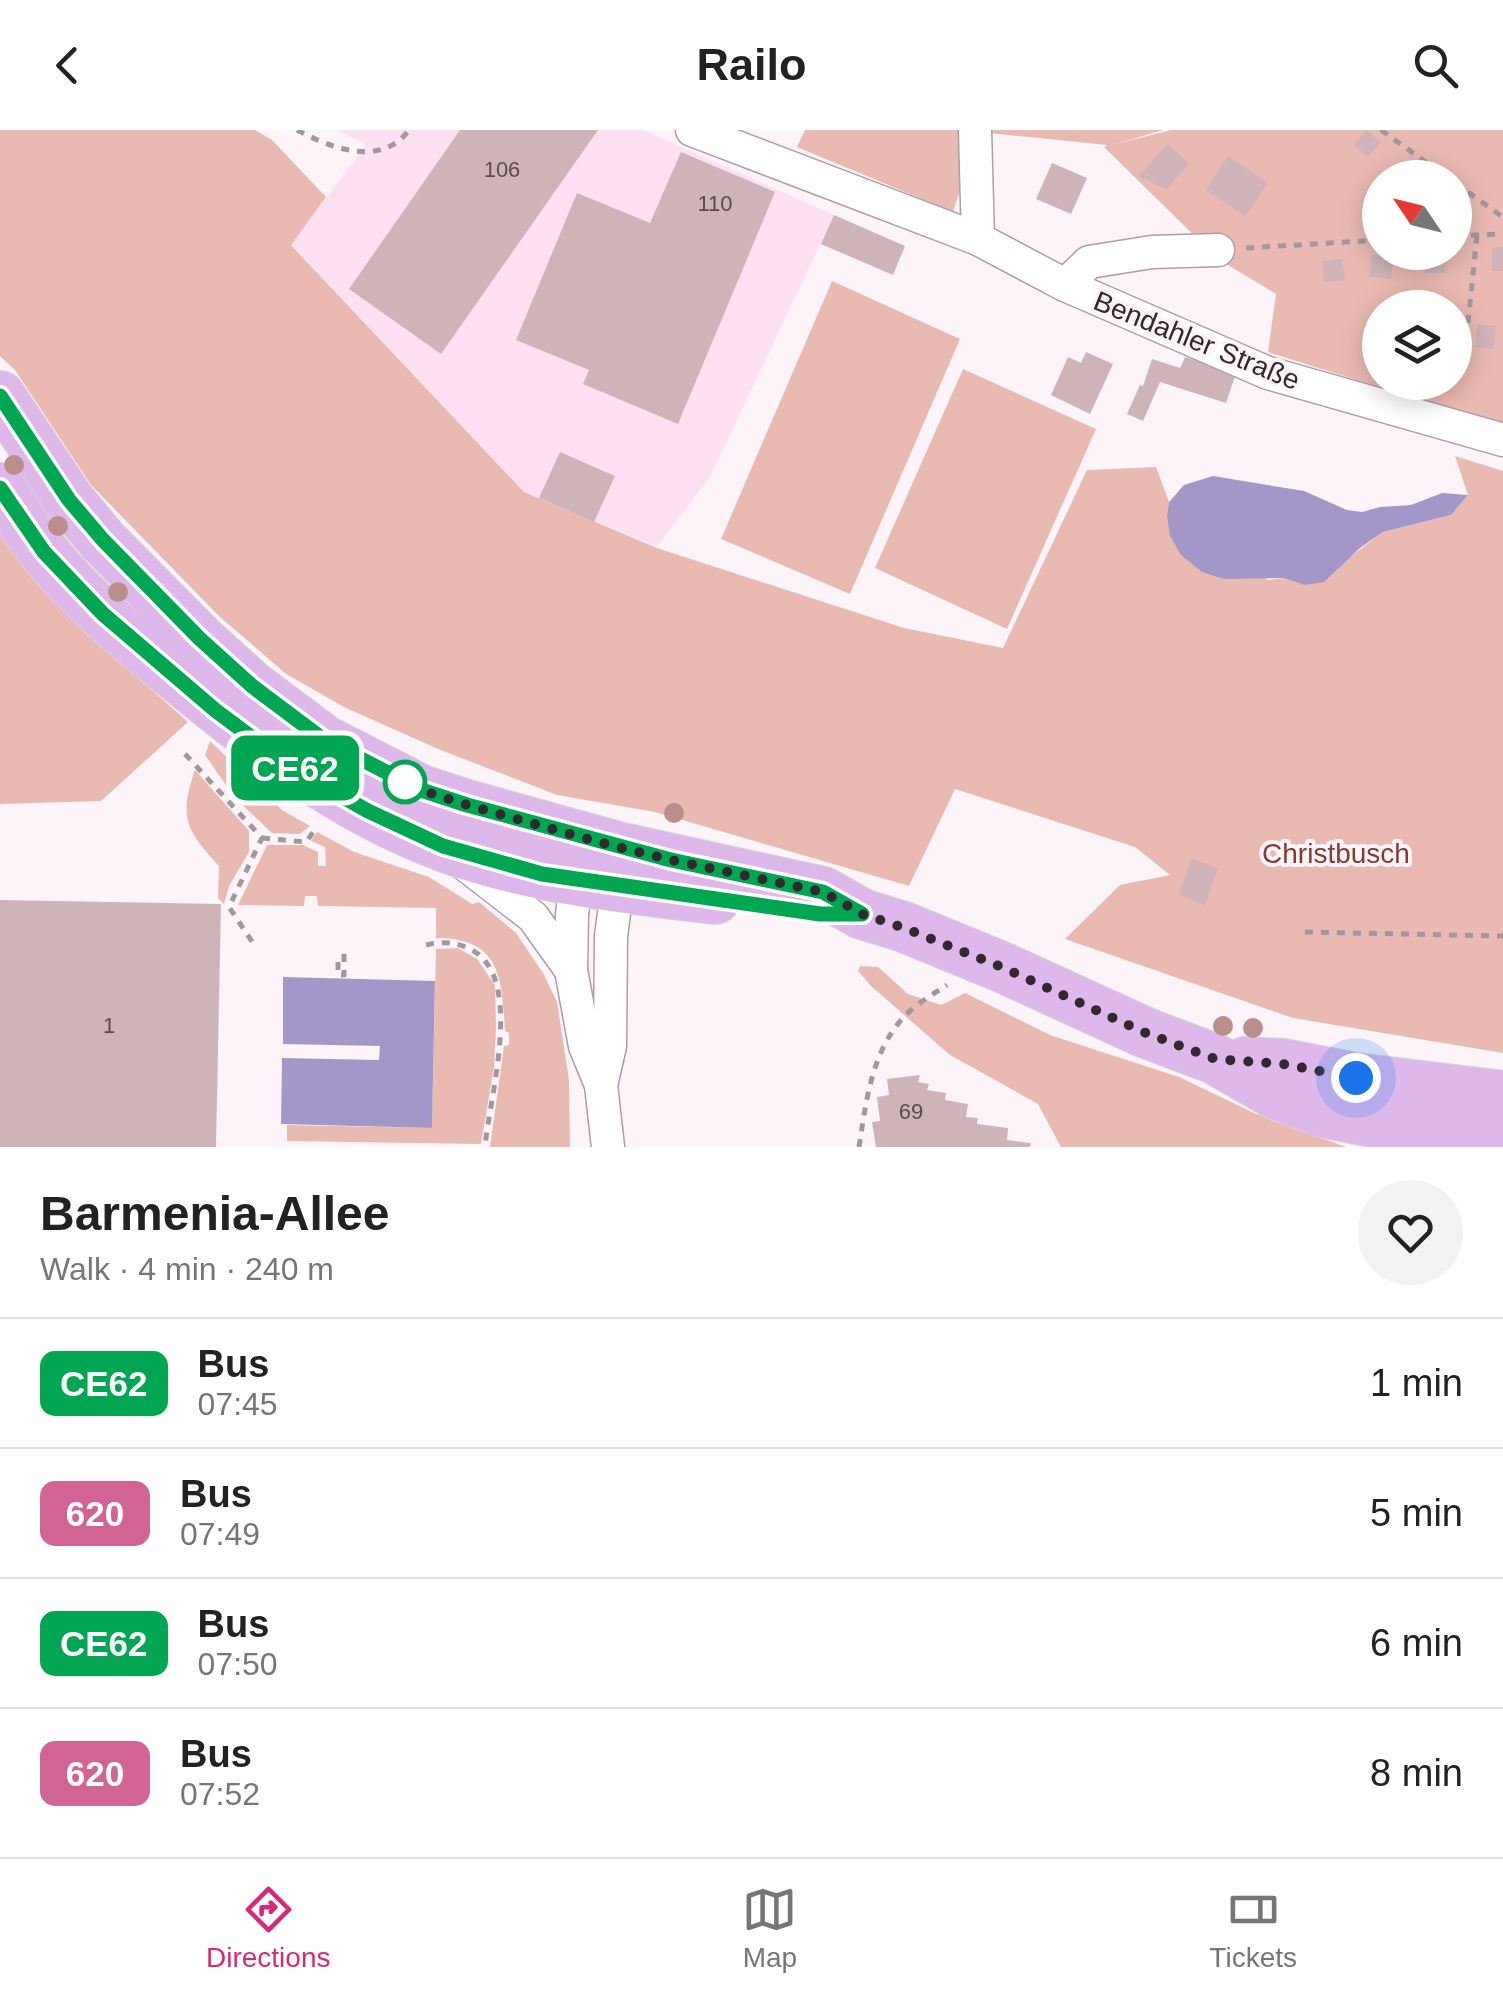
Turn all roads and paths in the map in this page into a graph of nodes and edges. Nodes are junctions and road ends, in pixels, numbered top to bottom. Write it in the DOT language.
graph roads {
  1 [pos="297,130"];
  2 [pos="410,130"];
  3 [pos="692,130"];
  4 [pos="975,130"];
  5 [pos="1381,130"];
  6 [pos="1423,160"];
  7 [pos="1472,195"];
  8 [pos="1503,217"];
  9 [pos="1503,234"];
  10 [pos="1472,235"];
  11 [pos="1477,235"];
  12 [pos="978,239"];
  13 [pos="1362,241"];
  14 [pos="1218,250"];
  15 [pos="1065,285"];
  16 [pos="1471,290"];
  17 [pos="0,396"];
  18 [pos="1503,440"];
  19 [pos="0,488"];
  20 [pos="185,754"];
  21 [pos="319,824"];
  22 [pos="262,838"];
  23 [pos="443,846"];
  24 [pos="599,863"];
  25 [pos="1305,932"];
  26 [pos="1503,936"];
  27 [pos="426,945"];
  28 [pos="255,946"];
  29 [pos="344,946"];
  30 [pos="338,962"];
  31 [pos="571,970"];
  32 [pos="951,982"];
  33 [pos="1215,1059"];
  34 [pos="601,1085"];
  35 [pos="1503,1096"];
  36 [pos="1503,1143"];
  37 [pos="485,1147"];
  38 [pos="608,1147"];
  39 [pos="860,1147"];
  1 -- 2 [label="path"];
  3 -- 12 [label="street, Bendahler Straße"];
  4 -- 12 [label="street"];
  5 -- 6 [label="path"];
  7 -- 8 [label="path"];
  9 -- 11 [label="path"];
  10 -- 11 [label="path"];
  11 -- 16 [label="path"];
  12 -- 15 [label="street, Bendahler Straße"];
  13 -- 14 [label="path"];
  14 -- 15 [label="street, Bendahler Straße"];
  15 -- 18 [label="street, Bendahler Straße"];
  17 -- 24 [label="main road"];
  19 -- 23 [label="main road"];
  20 -- 22 [label="path"];
  21 -- 22 [label="path"];
  22 -- 28 [label="path"];
  23 -- 24 [label="main road"];
  23 -- 31 [label="street"];
  24 -- 31 [label="street"];
  24 -- 33 [label="main road"];
  24 -- 34 [label="street"];
  25 -- 26 [label="path"];
  27 -- 37 [label="path"];
  29 -- 30 [label="path"];
  31 -- 34 [label="street"];
  32 -- 39 [label="path"];
  33 -- 35 [label="main road"];
  33 -- 36 [label="main road"];
  34 -- 38 [label="street"];
}
